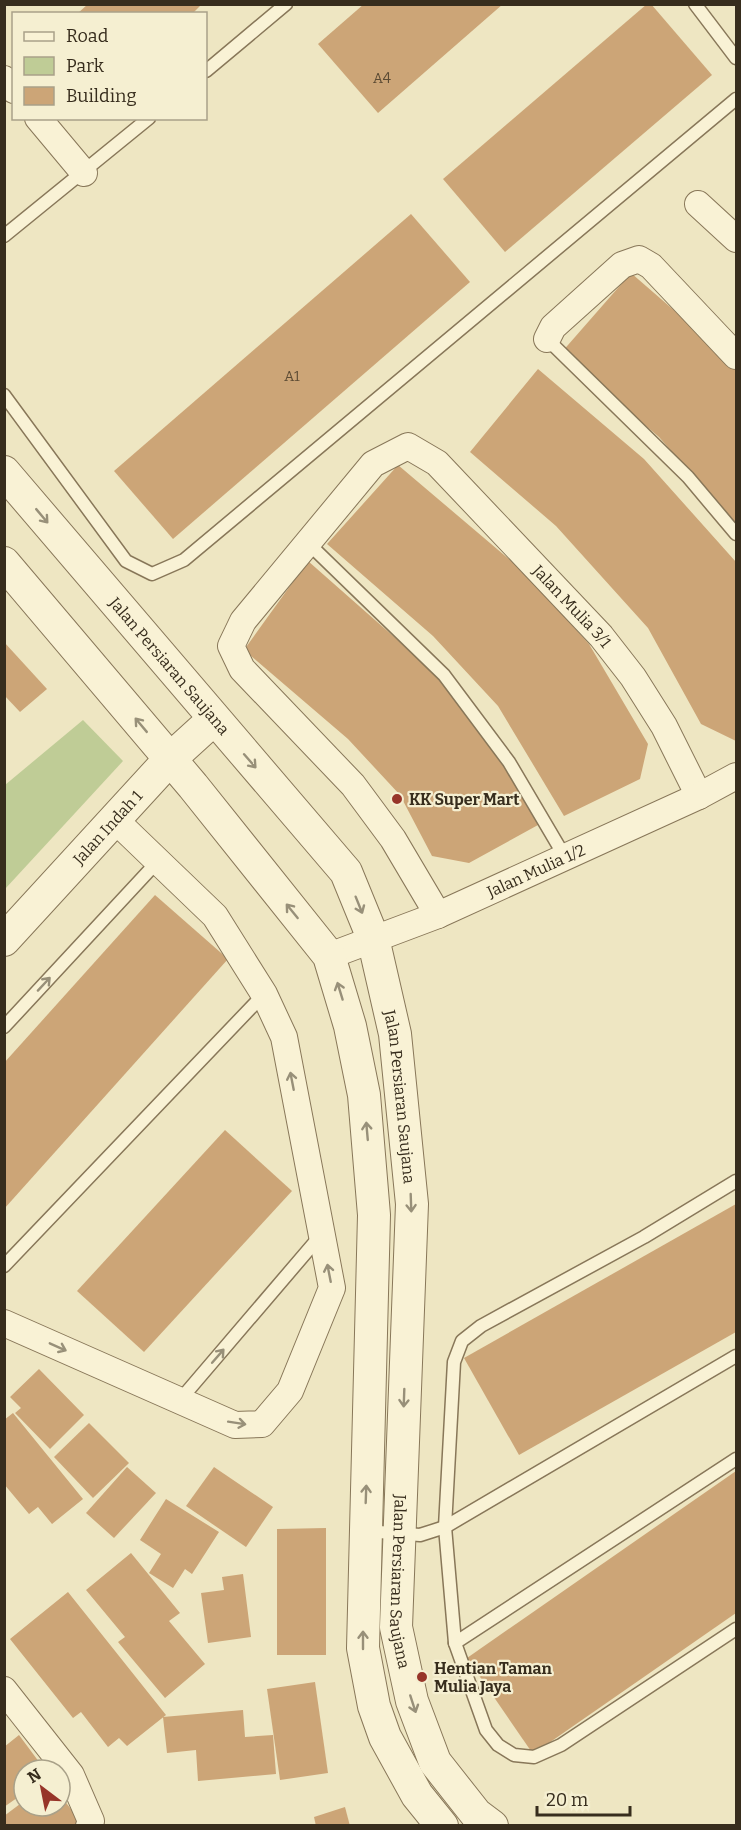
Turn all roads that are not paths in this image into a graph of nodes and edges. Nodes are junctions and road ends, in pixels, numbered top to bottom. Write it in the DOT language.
graph roads {
  1 [pos="286,4"];
  2 [pos="695,4"];
  3 [pos="736,58"];
  4 [pos="207,70"];
  5 [pos="736,99"];
  6 [pos="40,120"];
  7 [pos="147,120"];
  8 [pos="84,173"];
  9 [pos="698,204"];
  10 [pos="4,236"];
  11 [pos="736,239"];
  12 [pos="547,339"];
  13 [pos="736,356"];
  14 [pos="4,395"];
  15 [pos="4,472"];
  16 [pos="736,534"];
  17 [pos="308,543"];
  18 [pos="4,563"];
  19 [pos="214,719"];
  20 [pos="170,759"];
  21 [pos="736,776"];
  22 [pos="699,796"];
  23 [pos="114,819"];
  24 [pos="565,857"];
  25 [pos="158,861"];
  26 [pos="438,915"];
  27 [pos="373,938"];
  28 [pos="4,940"];
  29 [pos="329,956"];
  30 [pos="264,994"];
  31 [pos="4,1028"];
  32 [pos="736,1181"];
  33 [pos="321,1235"];
  34 [pos="4,1266"];
  35 [pos="4,1323"];
  36 [pos="736,1356"];
  37 [pos="180,1400"];
  38 [pos="736,1459"];
  39 [pos="445,1527"];
  40 [pos="399,1534"];
  41 [pos="365,1542"];
  42 [pos="736,1629"];
  43 [pos="456,1643"];
  44 [pos="4,1690"];
  45 [pos="89,1826"];
  46 [pos="442,1826"];
  47 [pos="492,1826"];
  1 -- 4 [label="lane"];
  2 -- 3 [label="lane"];
  5 -- 14 [label="lane"];
  6 -- 8 [label="street"];
  7 -- 8 [label="lane"];
  8 -- 10 [label="lane"];
  9 -- 11 [label="street"];
  12 -- 13 [label="street"];
  12 -- 16 [label="lane"];
  15 -- 19 [label="street, Jalan Persiaran Saujana, one-way"];
  17 -- 22 [label="street, Jalan Mulia 3/1"];
  17 -- 24 [label="lane"];
  17 -- 26 [label="street"];
  20 -- 18 [label="street, Jalan Persiaran Saujana, one-way"];
  19 -- 20 [label="street, Jalan Indah 1"];
  19 -- 27 [label="street, Jalan Persiaran Saujana, one-way"];
  20 -- 23 [label="street, Jalan Indah 1"];
  29 -- 20 [label="street, Jalan Persiaran Saujana, one-way"];
  21 -- 22 [label="street, Jalan Mulia 1/2"];
  22 -- 24 [label="street, Jalan Mulia 1/2"];
  23 -- 25 [label="street"];
  23 -- 28 [label="street, Jalan Indah 1"];
  24 -- 26 [label="street, Jalan Mulia 1/2"];
  25 -- 30 [label="street"];
  31 -- 25 [label="lane, one-way"];
  26 -- 27 [label="street, Jalan Mulia 1/2"];
  27 -- 29 [label="street, Jalan Mulia 1/2"];
  27 -- 40 [label="street, Jalan Persiaran Saujana, one-way"];
  41 -- 29 [label="street, Jalan Persiaran Saujana, one-way"];
  33 -- 30 [label="street, one-way"];
  30 -- 34 [label="lane"];
  32 -- 39 [label="lane"];
  37 -- 33 [label="lane, one-way"];
  37 -- 33 [label="street, one-way"];
  35 -- 37 [label="street, one-way"];
  36 -- 39 [label="lane"];
  38 -- 43 [label="lane"];
  39 -- 40 [label="lane"];
  39 -- 43 [label="lane"];
  40 -- 41 [label="lane"];
  40 -- 47 [label="street, Jalan Persiaran Saujana, one-way"];
  46 -- 41 [label="street, Jalan Persiaran Saujana, one-way"];
  42 -- 43 [label="lane"];
  44 -- 45 [label="street"];
}
